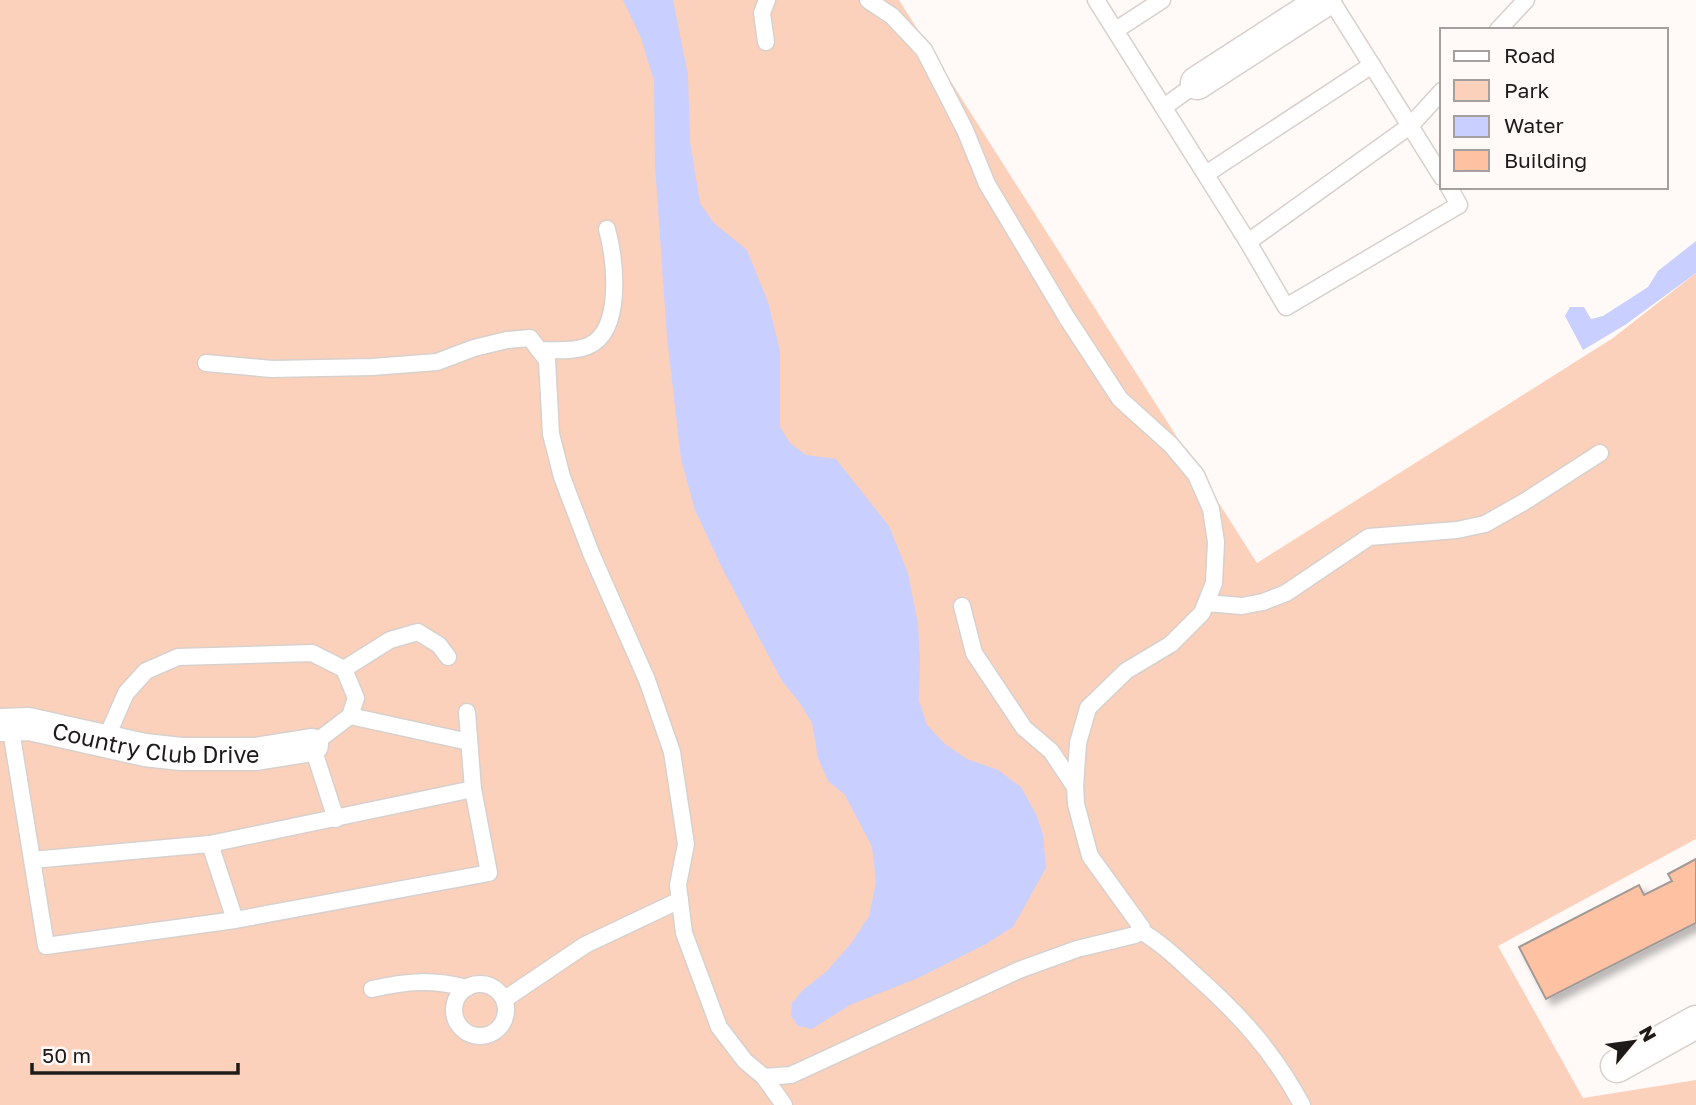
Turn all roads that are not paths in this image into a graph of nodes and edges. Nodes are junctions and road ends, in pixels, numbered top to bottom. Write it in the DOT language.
graph roads {
  1 [pos="767,0"];
  2 [pos="868,0"];
  3 [pos="1096,0"];
  4 [pos="1162,0"];
  5 [pos="1325,0"];
  6 [pos="1331,0"];
  7 [pos="1526,0"];
  8 [pos="1500,28"];
  9 [pos="1115,30"];
  10 [pos="766,42"];
  11 [pos="1372,65"];
  12 [pos="1197,83"];
  13 [pos="1440,93"];
  14 [pos="1164,107"];
  15 [pos="1411,125"];
  16 [pos="1206,174"];
  17 [pos="1440,174"];
  18 [pos="1449,189"];
  19 [pos="607,229"];
  20 [pos="1248,242"];
  21 [pos="539,350"];
  22 [pos="206,363"];
  23 [pos="1600,453"];
  24 [pos="1208,597"];
  25 [pos="962,606"];
  26 [pos="448,657"];
  27 [pos="344,669"];
  28 [pos="467,712"];
  29 [pos="350,716"];
  30 [pos="5,724"];
  31 [pos="105,741"];
  32 [pos="469,742"];
  33 [pos="312,745"];
  34 [pos="1075,784"];
  35 [pos="472,789"];
  36 [pos="337,819"];
  37 [pos="210,844"];
  38 [pos="32,860"];
  39 [pos="680,900"];
  40 [pos="235,920"];
  41 [pos="1139,930"];
  42 [pos="467,988"];
  43 [pos="372,989"];
  44 [pos="505,999"];
  45 [pos="1696,1022"];
  46 [pos="1617,1066"];
  47 [pos="783,1075"];
  48 [pos="764,1077"];
  49 [pos="773,1092"];
  50 [pos="785,1105"];
  51 [pos="1302,1105"];
  1 -- 10 [label="lane"];
  2 -- 24 [label="lane"];
  3 -- 9 [label="lane"];
  4 -- 9 [label="lane"];
  5 -- 12 [label="street"];
  6 -- 11 [label="lane"];
  7 -- 8 [label="lane"];
  9 -- 14 [label="lane"];
  11 -- 15 [label="lane"];
  11 -- 16 [label="lane"];
  12 -- 14 [label="lane"];
  13 -- 15 [label="lane"];
  14 -- 16 [label="lane"];
  15 -- 17 [label="lane"];
  15 -- 20 [label="lane"];
  16 -- 20 [label="lane"];
  18 -- 20 [label="lane"];
  19 -- 21 [label="lane"];
  21 -- 22 [label="lane"];
  21 -- 39 [label="lane"];
  23 -- 24 [label="lane"];
  24 -- 34 [label="lane"];
  25 -- 34 [label="lane"];
  26 -- 27 [label="lane"];
  27 -- 29 [label="lane"];
  27 -- 31 [label="lane"];
  28 -- 32 [label="lane"];
  29 -- 32 [label="lane"];
  29 -- 33 [label="lane"];
  30 -- 31 [label="street, Country Club Drive"];
  30 -- 38 [label="lane"];
  31 -- 33 [label="street, Country Club Drive"];
  32 -- 35 [label="lane"];
  33 -- 36 [label="lane"];
  34 -- 41 [label="lane"];
  35 -- 36 [label="lane"];
  35 -- 40 [label="lane"];
  36 -- 37 [label="lane"];
  37 -- 38 [label="lane"];
  37 -- 40 [label="lane"];
  38 -- 40 [label="lane"];
  39 -- 44 [label="lane"];
  39 -- 48 [label="lane"];
  41 -- 47 [label="lane"];
  41 -- 51 [label="lane"];
  42 -- 43 [label="lane"];
  42 -- 44 [label="lane"];
  42 -- 44 [label="lane"];
  45 -- 46 [label="street"];
  47 -- 48 [label="lane"];
  47 -- 49 [label="lane"];
  48 -- 49 [label="lane"];
  49 -- 50 [label="lane"];
}
